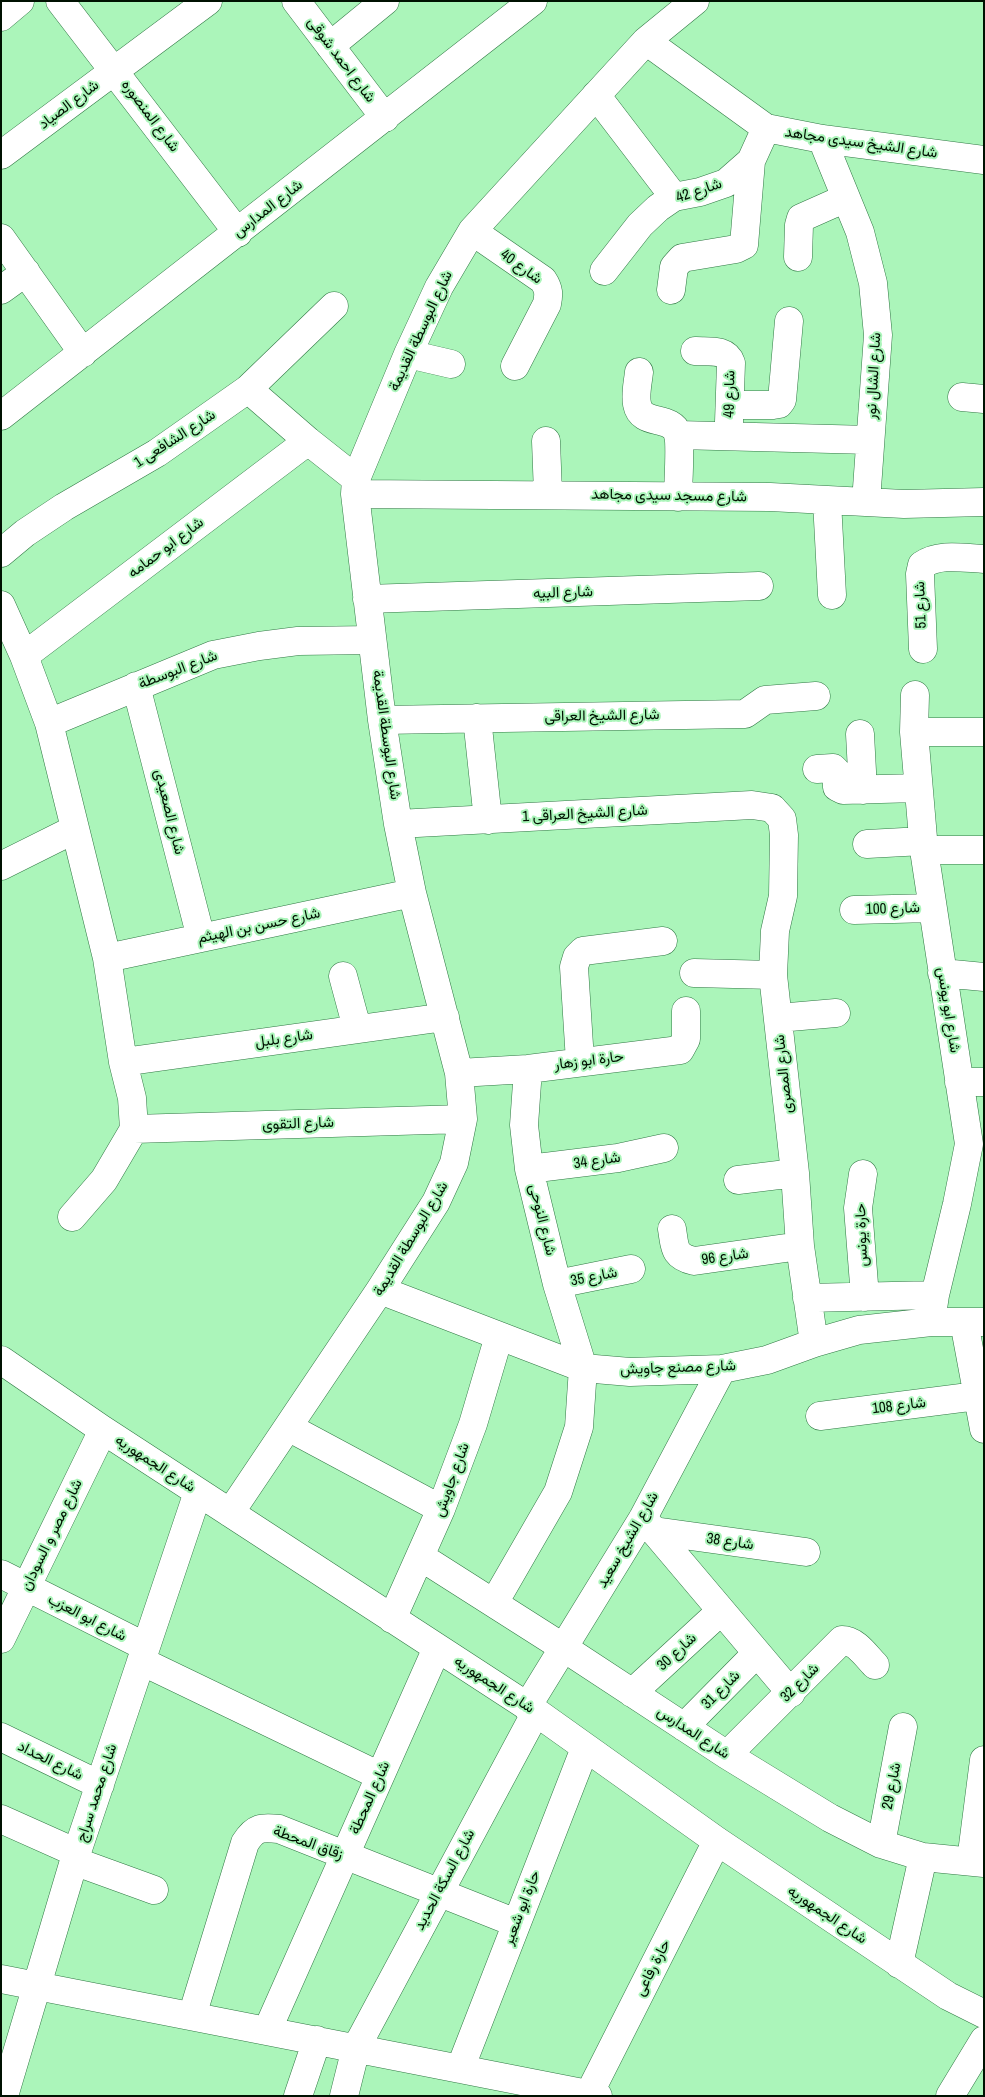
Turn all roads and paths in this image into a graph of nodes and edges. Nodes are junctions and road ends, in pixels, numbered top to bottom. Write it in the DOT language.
graph roads {
  1 [pos="20,1"];
  2 [pos="60,1"];
  3 [pos="208,1"];
  4 [pos="296,1"];
  5 [pos="384,1"];
  6 [pos="533,1"];
  7 [pos="695,1"];
  8 [pos="1,17"];
  9 [pos="646,41"];
  10 [pos="330,46"];
  11 [pos="115,70"];
  12 [pos="596,95"];
  13 [pos="385,118"];
  14 [pos="766,128"];
  15 [pos="822,139"];
  16 [pos="1,155"];
  17 [pos="984,160"];
  18 [pos="751,162"];
  19 [pos="674,197"];
  20 [pos="846,198"];
  21 [pos="472,231"];
  22 [pos="238,233"];
  23 [pos="1,238"];
  24 [pos="798,257"];
  25 [pos="604,271"];
  26 [pos="26,272"];
  27 [pos="1,290"];
  28 [pos="671,290"];
  29 [pos="334,306"];
  30 [pos="789,321"];
  31 [pos="695,351"];
  32 [pos="82,353"];
  33 [pos="408,354"];
  34 [pos="451,364"];
  35 [pos="515,366"];
  36 [pos="639,372"];
  37 [pos="248,389"];
  38 [pos="730,405"];
  39 [pos="1,416"];
  40 [pos="678,435"];
  41 [pos="729,436"];
  42 [pos="870,440"];
  43 [pos="308,441"];
  44 [pos="546,441"];
  45 [pos="355,486"];
  46 [pos="548,494"];
  47 [pos="678,497"];
  48 [pos="827,502"];
  49 [pos="866,502"];
  50 [pos="984,502"];
  51 [pos="1,554"];
  52 [pos="984,559"];
  53 [pos="759,586"];
  54 [pos="832,596"];
  55 [pos="367,599"];
  56 [pos="1,605"];
  57 [pos="372,640"];
  58 [pos="923,649"];
  59 [pos="24,656"];
  60 [pos="136,686"];
  61 [pos="914,695"];
  62 [pos="816,696"];
  63 [pos="477,718"];
  64 [pos="382,720"];
  65 [pos="49,723"];
  66 [pos="914,732"];
  67 [pos="984,732"];
  68 [pos="860,734"];
  69 [pos="817,769"];
  70 [pos="918,788"];
  71 [pos="863,790"];
  72 [pos="772,808"];
  73 [pos="488,820"];
  74 [pos="398,824"];
  75 [pos="75,829"];
  76 [pos="867,844"];
  77 [pos="923,845"];
  78 [pos="984,850"];
  79 [pos="1,866"];
  80 [pos="412,893"];
  81 [pos="932,908"];
  82 [pos="854,910"];
  83 [pos="201,938"];
  84 [pos="664,942"];
  85 [pos="107,958"];
  86 [pos="694,973"];
  87 [pos="942,973"];
  88 [pos="773,975"];
  89 [pos="343,976"];
  90 [pos="984,977"];
  91 [pos="686,1011"];
  92 [pos="836,1013"];
  93 [pos="445,1017"];
  94 [pos="778,1018"];
  95 [pos="357,1028"];
  96 [pos="580,1061"];
  97 [pos="124,1062"];
  98 [pos="528,1069"];
  99 [pos="459,1073"];
  100 [pos="971,1082"];
  101 [pos="463,1119"];
  102 [pos="134,1129"];
  103 [pos="976,1144"];
  104 [pos="664,1148"];
  105 [pos="529,1169"];
  106 [pos="795,1173"];
  107 [pos="863,1174"];
  108 [pos="738,1180"];
  109 [pos="72,1217"];
  110 [pos="672,1229"];
  111 [pos="800,1246"];
  112 [pos="631,1269"];
  113 [pos="557,1284"];
  114 [pos="380,1290"];
  115 [pos="935,1295"];
  116 [pos="865,1296"];
  117 [pos="807,1298"];
  118 [pos="931,1322"];
  119 [pos="974,1322"];
  120 [pos="499,1336"];
  121 [pos="814,1343"];
  122 [pos="1,1360"];
  123 [pos="583,1368"];
  124 [pos="722,1369"];
  125 [pos="977,1396"];
  126 [pos="820,1416"];
  127 [pos="288,1427"];
  128 [pos="984,1429"];
  129 [pos="103,1430"];
  130 [pos="198,1492"];
  131 [pos="442,1509"];
  132 [pos="230,1513"];
  133 [pos="648,1525"];
  134 [pos="806,1552"];
  135 [pos="421,1557"];
  136 [pos="1,1574"];
  137 [pos="26,1587"];
  138 [pos="494,1603"];
  139 [pos="721,1611"];
  140 [pos="392,1619"];
  141 [pos="1,1639"];
  142 [pos="437,1648"];
  143 [pos="564,1648"];
  144 [pos="757,1653"];
  145 [pos="143,1654"];
  146 [pos="875,1665"];
  147 [pos="632,1692"];
  148 [pos="790,1692"];
  149 [pos="532,1710"];
  150 [pos="684,1727"];
  151 [pos="903,1728"];
  152 [pos="1,1737"];
  153 [pos="585,1748"];
  154 [pos="727,1755"];
  155 [pos="984,1760"];
  156 [pos="380,1776"];
  157 [pos="100,1785"];
  158 [pos="1,1818"];
  159 [pos="717,1841"];
  160 [pos="881,1844"];
  161 [pos="344,1855"];
  162 [pos="76,1857"];
  163 [pos="923,1857"];
  164 [pos="977,1862"];
  165 [pos="154,1890"];
  166 [pos="438,1893"];
  167 [pos="516,1923"];
  168 [pos="899,1964"];
  169 [pos="1,1979"];
  170 [pos="36,1986"];
  171 [pos="984,2014"];
  172 [pos="192,2016"];
  173 [pos="267,2031"];
  174 [pos="317,2040"];
  175 [pos="984,2040"];
  176 [pos="356,2048"];
  177 [pos="460,2069"];
  178 [pos="593,2095"];
  179 [pos="4,2096"];
  180 [pos="298,2096"];
  181 [pos="344,2096"];
  182 [pos="950,2096"];
  1 -- 8 [label="street"];
  2 -- 11 [label="street, شارع المنصوره"];
  3 -- 11 [label="street, شارع الصياد"];
  4 -- 10 [label="street, شارع احمد شوقى"];
  5 -- 10 [label="street"];
  6 -- 13 [label="street, شارع المدارس"];
  7 -- 9 [label="street, شارع البوسطة القديمة"];
  9 -- 12 [label="street, شارع البوسطة القديمة"];
  9 -- 14 [label="street, شارع الشيخ سيدى مجاهد"];
  10 -- 13 [label="street, شارع احمد شوقى"];
  11 -- 16 [label="street, شارع الصياد"];
  11 -- 22 [label="street, شارع المنصوره"];
  12 -- 19 [label="street"];
  12 -- 21 [label="street, شارع البوسطة القديمة"];
  13 -- 22 [label="street, شارع المدارس"];
  14 -- 15 [label="street, شارع الشيخ سيدى مجاهد"];
  14 -- 18 [label="street, شارع 42"];
  15 -- 17 [label="street, شارع الشيخ سيدى مجاهد"];
  15 -- 20 [label="street, شارع الشال نور"];
  18 -- 19 [label="street, شارع 42"];
  18 -- 28 [label="street"];
  19 -- 25 [label="street, شارع 42"];
  20 -- 24 [label="street"];
  20 -- 42 [label="street, شارع الشال نور"];
  21 -- 33 [label="street, شارع البوسطة القديمة"];
  21 -- 35 [label="street, شارع 40"];
  22 -- 32 [label="street, شارع المدارس"];
  23 -- 26 [label="street"];
  26 -- 27 [label="street"];
  26 -- 32 [label="street"];
  29 -- 37 [label="street, شارع الشافعى 1"];
  30 -- 38 [label="street"];
  31 -- 38 [label="street, شارع 49"];
  32 -- 39 [label="street, شارع المدارس"];
  33 -- 34 [label="street"];
  33 -- 45 [label="street, شارع البوسطة القديمة"];
  36 -- 40 [label="street"];
  37 -- 43 [label="street"];
  37 -- 51 [label="street, شارع الشافعى 1"];
  38 -- 41 [label="street, شارع 49"];
  40 -- 41 [label="street"];
  40 -- 47 [label="street"];
  41 -- 42 [label="street"];
  42 -- 49 [label="street, شارع الشال نور"];
  43 -- 45 [label="street"];
  43 -- 59 [label="street, شارع ابو حمامه"];
  44 -- 46 [label="street"];
  45 -- 46 [label="street, شارع مسجد سيدى مجاهد"];
  45 -- 55 [label="street, شارع البوسطة القديمة"];
  46 -- 47 [label="street, شارع مسجد سيدى مجاهد"];
  47 -- 48 [label="street, شارع مسجد سيدى مجاهد"];
  48 -- 49 [label="street, شارع مسجد سيدى مجاهد"];
  48 -- 54 [label="street"];
  49 -- 50 [label="street, شارع مسجد سيدى مجاهد"];
  52 -- 58 [label="street, شارع 51"];
  53 -- 55 [label="street, شارع البيه"];
  55 -- 57 [label="street, شارع البوسطة القديمة"];
  56 -- 59 [label="street"];
  57 -- 60 [label="street, شارع البوسطة"];
  57 -- 64 [label="street, شارع البوسطة القديمة"];
  59 -- 65 [label="street"];
  60 -- 65 [label="street, شارع البوسطة"];
  60 -- 83 [label="street, شارع الصعيدى"];
  61 -- 66 [label="street, شارع ابو يونس"];
  62 -- 63 [label="street, شارع الشيخ العراقى"];
  63 -- 64 [label="street, شارع الشيخ العراقى"];
  63 -- 73 [label="street"];
  64 -- 74 [label="street, شارع البوسطة القديمة"];
  65 -- 75 [label="street"];
  66 -- 67 [label="street"];
  66 -- 70 [label="street, شارع ابو يونس"];
  68 -- 71 [label="street"];
  69 -- 71 [label="street"];
  70 -- 71 [label="street"];
  70 -- 77 [label="street, شارع ابو يونس"];
  72 -- 73 [label="street, شارع الشيخ العراقى 1"];
  72 -- 88 [label="street, شارع المصرى"];
  73 -- 74 [label="street, شارع الشيخ العراقى 1"];
  74 -- 80 [label="street, شارع البوسطة القديمة"];
  75 -- 79 [label="street"];
  75 -- 85 [label="street"];
  76 -- 77 [label="street"];
  77 -- 78 [label="street"];
  77 -- 81 [label="street, شارع ابو يونس"];
  80 -- 83 [label="street, شارع حسن بن الهيثم"];
  80 -- 93 [label="street, شارع البوسطة القديمة"];
  81 -- 82 [label="street, شارع 100"];
  81 -- 87 [label="street, شارع ابو يونس"];
  83 -- 85 [label="street, شارع حسن بن الهيثم"];
  84 -- 96 [label="street"];
  85 -- 97 [label="street"];
  86 -- 88 [label="street"];
  87 -- 90 [label="street"];
  87 -- 100 [label="street, شارع ابو يونس"];
  88 -- 94 [label="street, شارع المصرى"];
  89 -- 95 [label="street"];
  91 -- 96 [label="street, حارة ابو زهار"];
  92 -- 94 [label="street"];
  93 -- 95 [label="street, شارع بلبل"];
  93 -- 99 [label="street, شارع البوسطة القديمة"];
  94 -- 106 [label="street, شارع المصرى"];
  95 -- 97 [label="street, شارع بلبل"];
  96 -- 98 [label="street, حارة ابو زهار"];
  97 -- 102 [label="street"];
  98 -- 99 [label="street, حارة ابو زهار"];
  98 -- 105 [label="street, شارع النوحى"];
  99 -- 101 [label="street, شارع البوسطة القديمة"];
  100 -- 103 [label="street, شارع ابو يونس"];
  101 -- 102 [label="street, شارع التقوى"];
  101 -- 114 [label="street, شارع البوسطة القديمة"];
  102 -- 109 [label="street"];
  103 -- 115 [label="street, شارع ابو يونس"];
  104 -- 105 [label="street, شارع 34"];
  105 -- 113 [label="street, شارع النوحى"];
  106 -- 108 [label="street"];
  106 -- 111 [label="street, شارع المصرى"];
  107 -- 116 [label="street, حارة يونس"];
  110 -- 111 [label="street, شارع 96"];
  111 -- 117 [label="street, شارع المصرى"];
  112 -- 113 [label="street, شارع 35"];
  113 -- 123 [label="street, شارع النوحى"];
  114 -- 120 [label="street, شارع مصنع جاويش"];
  114 -- 127 [label="street, شارع البوسطة القديمة"];
  115 -- 116 [label="street"];
  115 -- 118 [label="street, شارع ابو يونس"];
  116 -- 117 [label="street"];
  117 -- 121 [label="street, شارع المصرى"];
  118 -- 119 [label="street, شارع مصنع جاويش"];
  118 -- 121 [label="street, شارع مصنع جاويش"];
  119 -- 125 [label="street"];
  120 -- 123 [label="street, شارع مصنع جاويش"];
  120 -- 131 [label="street, شارع جاويش"];
  121 -- 124 [label="street, شارع مصنع جاويش"];
  122 -- 129 [label="street, شارع الجمهوريه"];
  123 -- 124 [label="street, شارع مصنع جاويش"];
  123 -- 138 [label="street"];
  124 -- 133 [label="street, شارع الشيخ سعيد"];
  125 -- 126 [label="street, شارع 108"];
  125 -- 128 [label="street"];
  127 -- 131 [label="street"];
  127 -- 132 [label="street, شارع البوسطة القديمة"];
  129 -- 130 [label="street, شارع الجمهوريه"];
  129 -- 137 [label="street, شارع مصر و السودان"];
  130 -- 132 [label="street, شارع الجمهوريه"];
  130 -- 145 [label="street, شارع محمد سراج"];
  131 -- 135 [label="street, شارع جاويش"];
  132 -- 140 [label="street, شارع الجمهوريه"];
  133 -- 134 [label="street, شارع 38"];
  133 -- 139 [label="street"];
  133 -- 143 [label="street, شارع الشيخ سعيد"];
  135 -- 138 [label="street, شارع المدارس"];
  135 -- 140 [label="street, شارع جاويش"];
  136 -- 137 [label="street, شارع ابو العزب"];
  137 -- 141 [label="street, شارع مصر و السودان"];
  137 -- 145 [label="street, شارع ابو العزب"];
  138 -- 143 [label="street, شارع المدارس"];
  139 -- 144 [label="street"];
  139 -- 147 [label="street, شارع 30"];
  140 -- 142 [label="street, شارع الجمهوريه"];
  142 -- 149 [label="street, شارع الجمهوريه"];
  142 -- 156 [label="street, شارع المحطة"];
  143 -- 147 [label="street, شارع المدارس"];
  143 -- 149 [label="street, شارع الشيخ سعيد"];
  144 -- 148 [label="street"];
  144 -- 150 [label="street, شارع 31"];
  145 -- 156 [label="street, شارع ابو العزب"];
  145 -- 157 [label="street, شارع محمد سراج"];
  146 -- 148 [label="street, شارع 32"];
  147 -- 150 [label="street, شارع المدارس"];
  148 -- 154 [label="street, شارع 32"];
  149 -- 153 [label="street, شارع الجمهوريه"];
  149 -- 166 [label="street, شارع السكة الحديد"];
  150 -- 154 [label="street, شارع المدارس"];
  151 -- 160 [label="street, شارع 29"];
  152 -- 157 [label="street, شارع الحداد"];
  153 -- 159 [label="street, شارع الجمهوريه"];
  153 -- 167 [label="street, حارة ابو شعير"];
  154 -- 160 [label="street, شارع المدارس"];
  155 -- 164 [label="street"];
  156 -- 161 [label="street, شارع المحطة"];
  157 -- 162 [label="street, شارع محمد سراج"];
  158 -- 162 [label="street"];
  159 -- 168 [label="street, شارع الجمهوريه"];
  159 -- 178 [label="street, حارة رفاعى"];
  160 -- 163 [label="street, شارع المدارس"];
  161 -- 166 [label="street, زقاق المحطة"];
  161 -- 172 [label="street, زقاق المحطة"];
  161 -- 173 [label="street, شارع المحطة"];
  162 -- 165 [label="street"];
  162 -- 170 [label="street, شارع محمد سراج"];
  163 -- 164 [label="street, شارع المدارس"];
  163 -- 168 [label="street"];
  166 -- 167 [label="street, زقاق المحطة"];
  166 -- 176 [label="street, شارع السكة الحديد"];
  167 -- 177 [label="street, حارة ابو شعير"];
  168 -- 171 [label="street, شارع الجمهوريه"];
  169 -- 170 [label="street"];
  170 -- 172 [label="street"];
  170 -- 179 [label="street, شارع محمد سراج"];
  172 -- 173 [label="street"];
  173 -- 174 [label="street"];
  174 -- 176 [label="street"];
  174 -- 180 [label="street"];
  175 -- 182 [label="street"];
  176 -- 177 [label="street"];
  176 -- 181 [label="street, شارع السكة الحديد"];
  177 -- 178 [label="street"];
}
